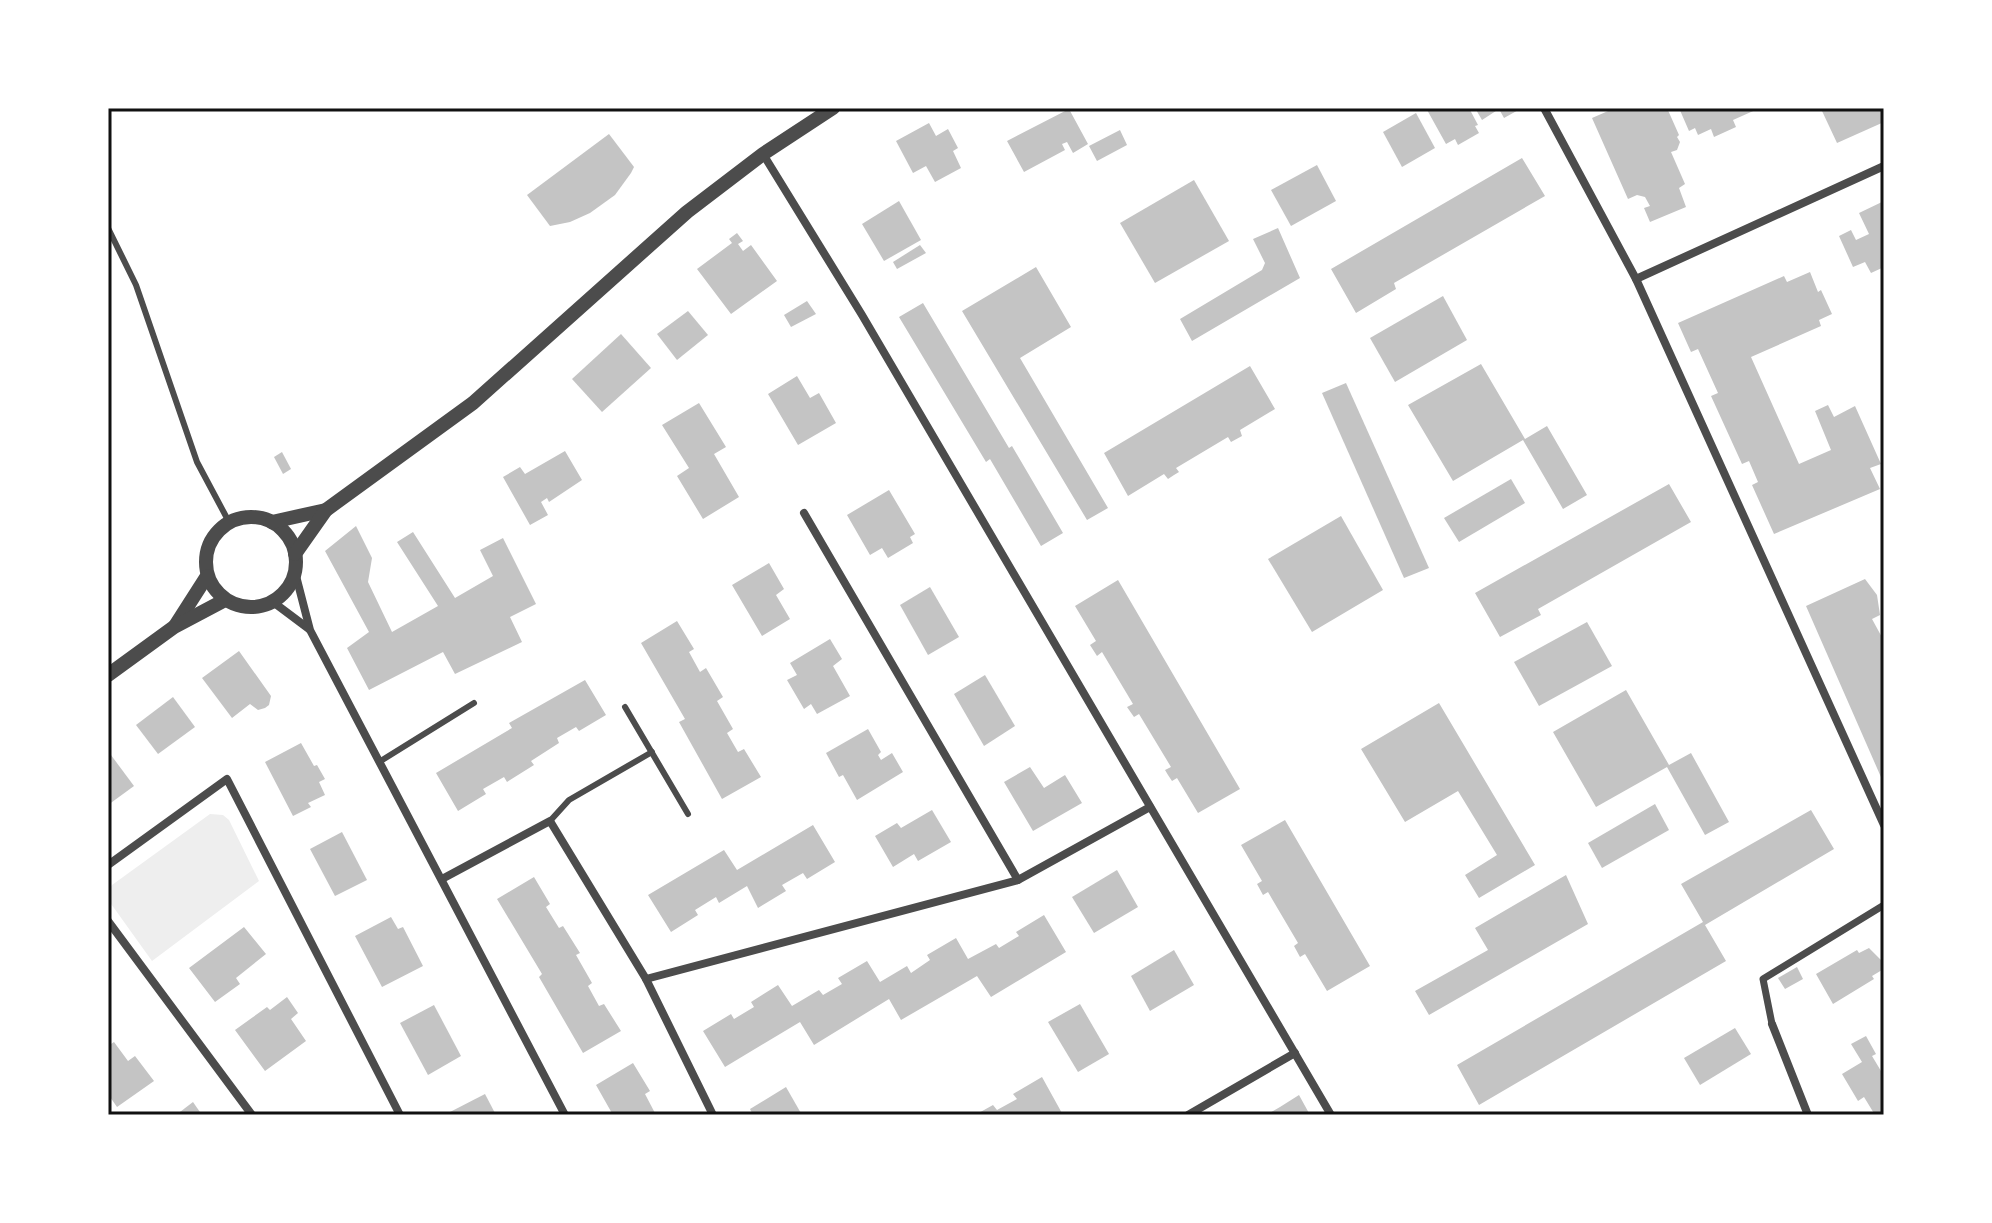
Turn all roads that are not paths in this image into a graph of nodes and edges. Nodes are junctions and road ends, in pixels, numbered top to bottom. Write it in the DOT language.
graph roads {
  1 [pos="833,108"];
  2 [pos="1544,108"];
  3 [pos="763,154"];
  4 [pos="1884,166"];
  5 [pos="108,228"];
  6 [pos="1636,279"];
  7 [pos="326,510"];
  8 [pos="804,513"];
  9 [pos="229,522"];
  10 [pos="272,522"];
  11 [pos="295,554"];
  12 [pos="295,572"];
  13 [pos="207,576"];
  14 [pos="225,600"];
  15 [pos="273,602"];
  16 [pos="174,627"];
  17 [pos="310,630"];
  18 [pos="108,675"];
  19 [pos="474,703"];
  20 [pos="625,707"];
  21 [pos="652,752"];
  22 [pos="379,762"];
  23 [pos="1150,807"];
  24 [pos="688,814"];
  25 [pos="550,821"];
  26 [pos="1884,825"];
  27 [pos="108,865"];
  28 [pos="442,879"];
  29 [pos="1018,880"];
  30 [pos="1884,905"];
  31 [pos="108,921"];
  32 [pos="646,979"];
  33 [pos="1772,1024"];
  34 [pos="1295,1053"];
  35 [pos="252,1115"];
  36 [pos="400,1115"];
  37 [pos="565,1115"];
  38 [pos="713,1115"];
  39 [pos="1188,1115"];
  40 [pos="1331,1115"];
  41 [pos="1808,1115"];
  1 -- 3 [label="street"];
  2 -- 6 [label="street"];
  3 -- 7 [label="street"];
  3 -- 23 [label="street"];
  4 -- 6 [label="street"];
  5 -- 9 [label="lane"];
  6 -- 26 [label="street"];
  7 -- 10 [label="street"];
  7 -- 11 [label="street"];
  8 -- 29 [label="street"];
  9 -- 10 [label="street"];
  9 -- 13 [label="street"];
  10 -- 11 [label="street"];
  11 -- 12 [label="street"];
  12 -- 15 [label="street"];
  12 -- 17 [label="street"];
  13 -- 14 [label="street"];
  13 -- 16 [label="street"];
  14 -- 15 [label="street"];
  14 -- 16 [label="street"];
  15 -- 17 [label="street"];
  16 -- 18 [label="street"];
  17 -- 22 [label="street"];
  19 -- 22 [label="lane"];
  20 -- 21 [label="lane"];
  21 -- 24 [label="lane"];
  21 -- 25 [label="lane"];
  22 -- 28 [label="street"];
  23 -- 29 [label="street"];
  23 -- 34 [label="street"];
  25 -- 28 [label="street"];
  25 -- 32 [label="street"];
  27 -- 36 [label="street"];
  28 -- 37 [label="street"];
  29 -- 32 [label="street"];
  30 -- 33 [label="street"];
  31 -- 35 [label="street"];
  32 -- 38 [label="street"];
  33 -- 41 [label="street"];
  34 -- 39 [label="street"];
  34 -- 40 [label="street"];
}
